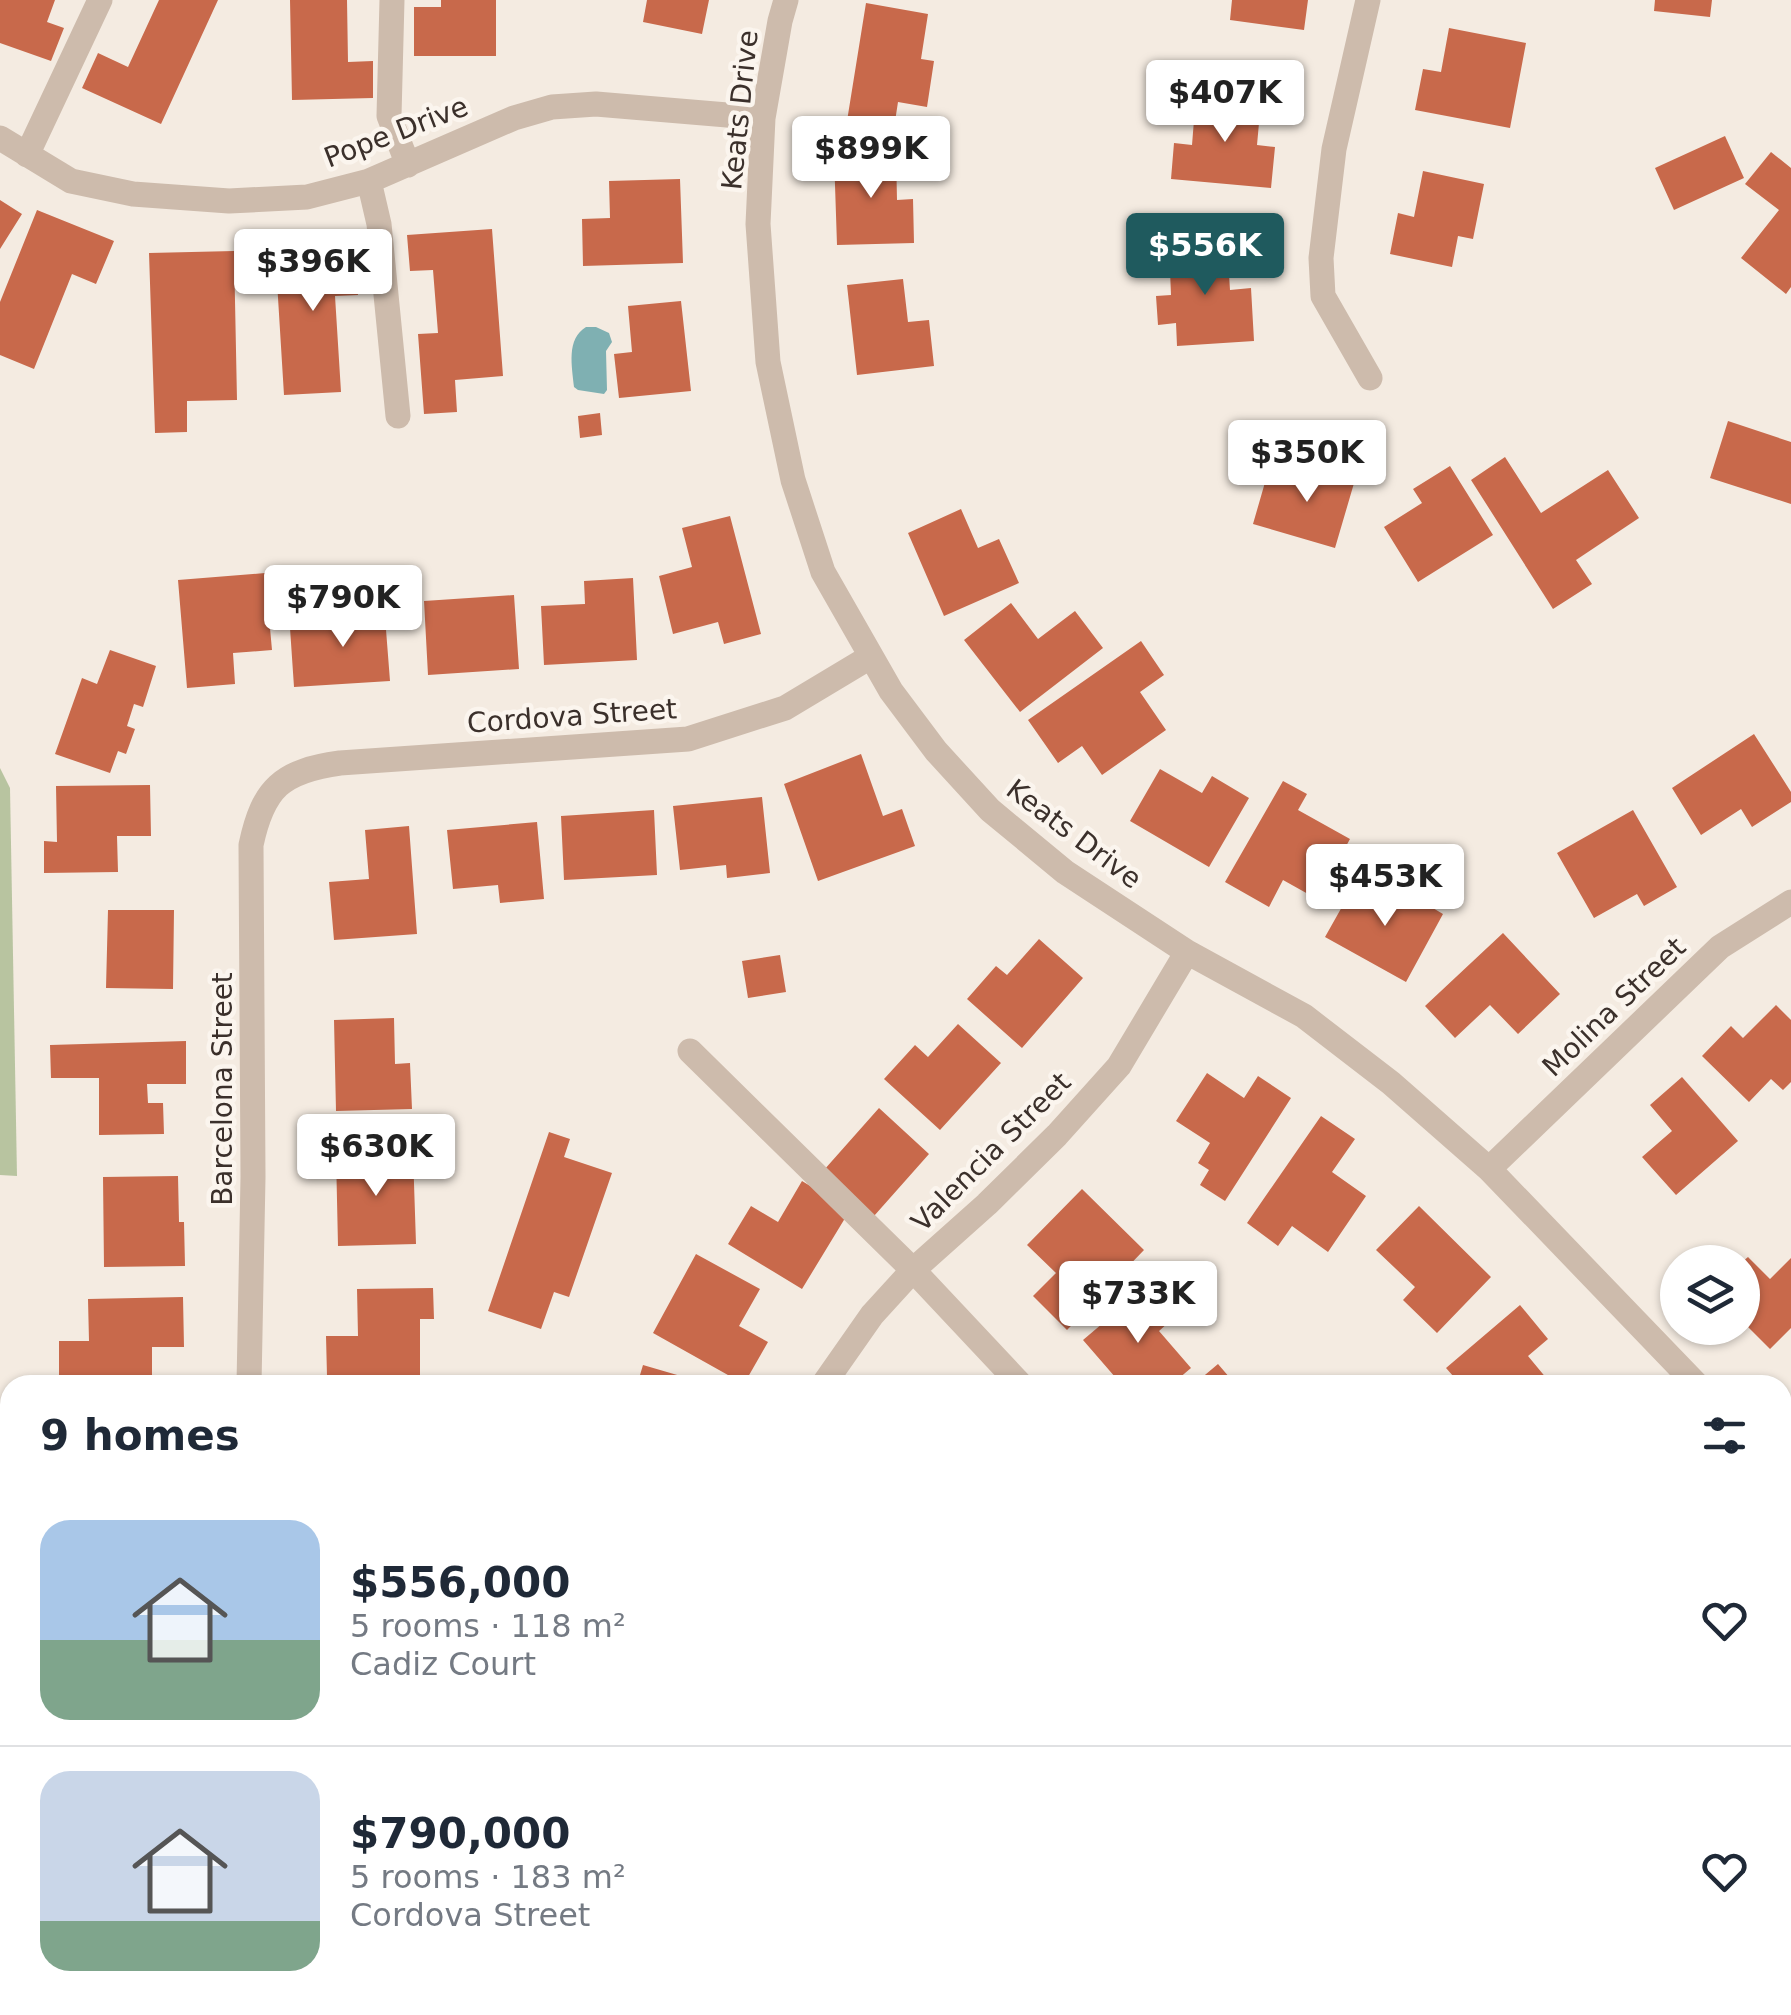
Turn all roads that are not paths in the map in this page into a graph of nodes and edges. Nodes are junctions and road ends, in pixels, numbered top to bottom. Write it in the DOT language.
graph roads {
  1 [pos="100,0"];
  2 [pos="392,0"];
  3 [pos="786,0"];
  4 [pos="1368,0"];
  5 [pos="763,118"];
  6 [pos="0,138"];
  7 [pos="27,155"];
  8 [pos="408,165"];
  9 [pos="369,181"];
  10 [pos="1370,378"];
  11 [pos="398,416"];
  12 [pos="870,657"];
  13 [pos="268,795"];
  14 [pos="1791,902"];
  15 [pos="1186,952"];
  16 [pos="690,1051"];
  17 [pos="1489,1169"];
  18 [pos="913,1270"];
  19 [pos="250,1375"];
  20 [pos="830,1375"];
  21 [pos="1012,1375"];
  22 [pos="1687,1375"];
  1 -- 7 [label="street"];
  2 -- 8 [label="street"];
  3 -- 5 [label="street, Keats Drive"];
  4 -- 10 [label="street"];
  5 -- 8 [label="street, Pope Drive"];
  5 -- 12 [label="street, Keats Drive"];
  6 -- 7 [label="street, Pope Drive"];
  7 -- 9 [label="street, Pope Drive"];
  8 -- 9 [label="street, Pope Drive"];
  9 -- 11 [label="street"];
  12 -- 13 [label="street, Cordova Street"];
  12 -- 15 [label="street, Keats Drive"];
  13 -- 19 [label="street, Barcelona Street"];
  14 -- 17 [label="street, Molina Street"];
  15 -- 17 [label="street, Keats Drive"];
  15 -- 18 [label="street, Valencia Street"];
  16 -- 18 [label="street"];
  17 -- 22 [label="street, Keats Drive"];
  18 -- 20 [label="street, Valencia Street"];
  18 -- 21 [label="street"];
}
